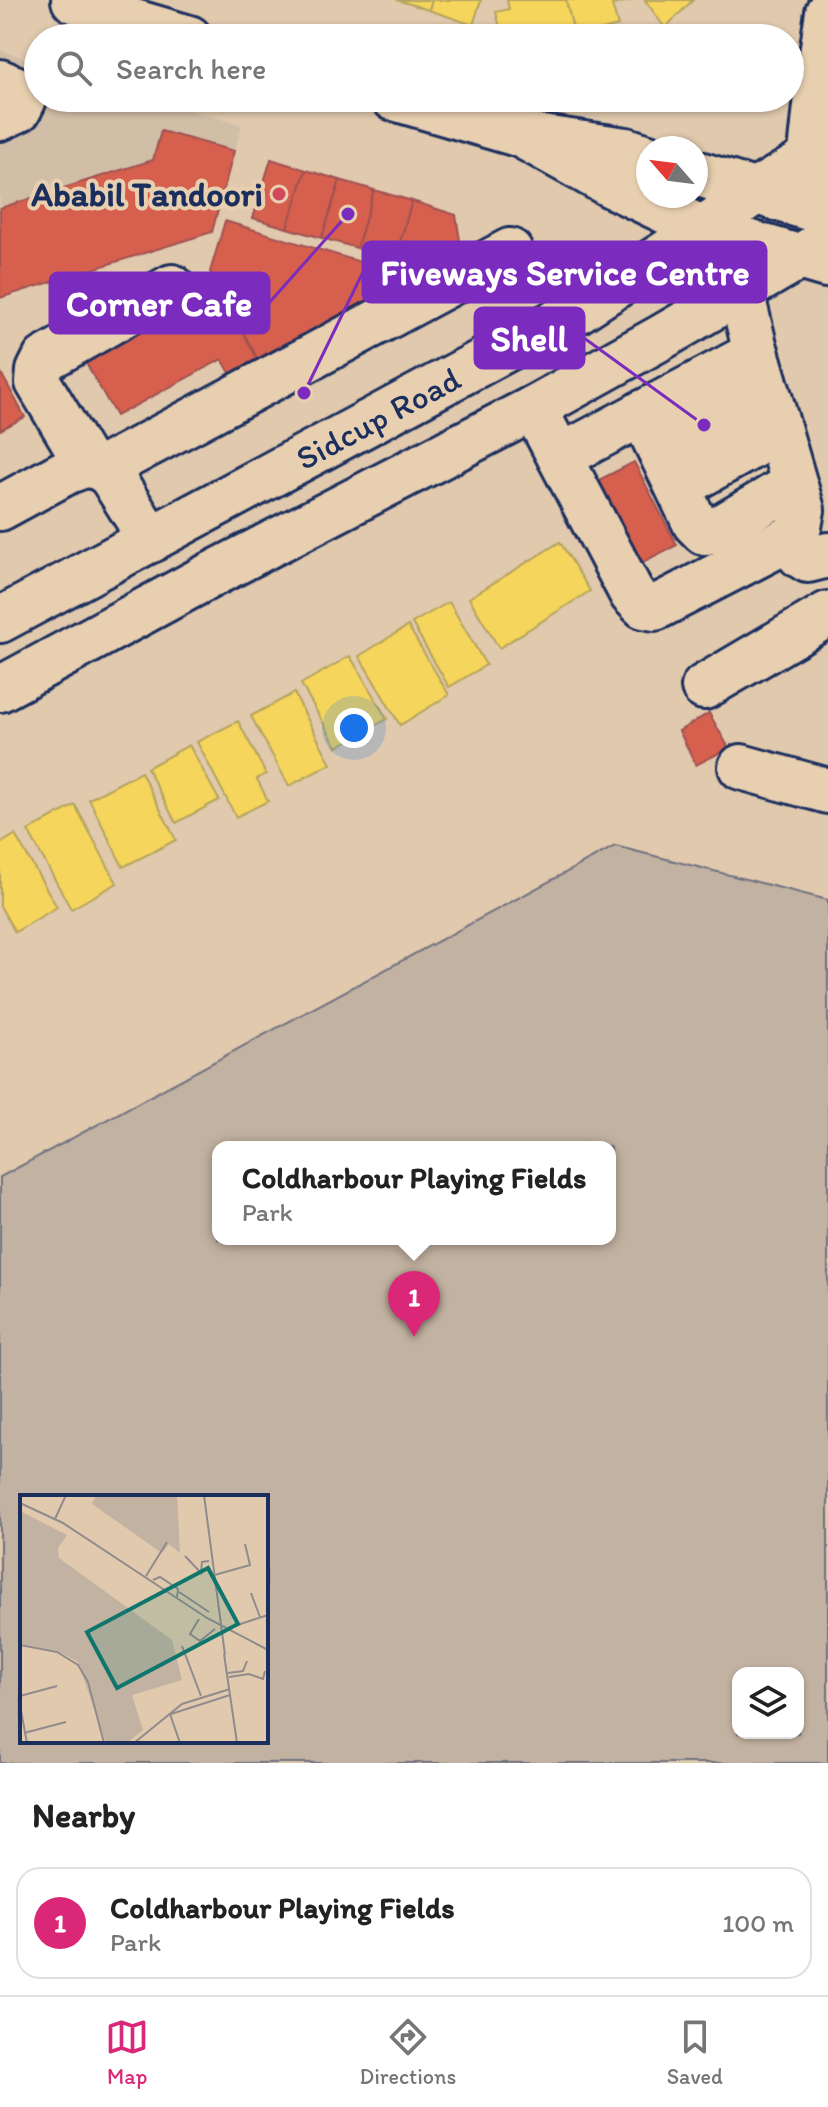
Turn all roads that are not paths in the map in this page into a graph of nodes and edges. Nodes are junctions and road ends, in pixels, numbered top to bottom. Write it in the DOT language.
graph roads {
  1 [pos="74,0"];
  2 [pos="116,8"];
  3 [pos="828,12"];
  4 [pos="155,24"];
  5 [pos="0,82"];
  6 [pos="442,112"];
  7 [pos="0,118"];
  8 [pos="521,135"];
  9 [pos="636,153"];
  10 [pos="819,154"];
  11 [pos="708,177"];
  12 [pos="756,191"];
  13 [pos="703,229"];
  14 [pos="818,237"];
  15 [pos="510,251"];
  16 [pos="172,287"];
  17 [pos="741,291"];
  18 [pos="534,408"];
  19 [pos="775,420"];
  20 [pos="560,457"];
  21 [pos="95,466"];
  22 [pos="669,468"];
  23 [pos="0,508"];
  24 [pos="151,540"];
  25 [pos="810,546"];
  26 [pos="828,614"];
  27 [pos="0,620"];
  28 [pos="704,687"];
  29 [pos="0,689"];
  30 [pos="741,767"];
  31 [pos="828,791"];
  1 -- 2 [label="main road"];
  2 -- 4 [label="main road"];
  3 -- 10 [label="main road"];
  5 -- 7 [label="main road"];
  6 -- 8 [label="main road"];
  8 -- 9 [label="main road"];
  8 -- 13 [label="main road"];
  10 -- 12 [label="main road, Sidcup Road"];
  10 -- 14 [label="main road"];
  11 -- 12 [label="main road"];
  12 -- 13 [label="main road, Sidcup Road"];
  12 -- 14 [label="main road"];
  13 -- 14 [label="main road"];
  13 -- 24 [label="main road, Sidcup Road"];
  14 -- 17 [label="main road, Sidcup Road"];
  15 -- 21 [label="main road"];
  16 -- 21 [label="main road"];
  17 -- 18 [label="main road, Sidcup Road"];
  17 -- 19 [label="main road"];
  18 -- 20 [label="main road"];
  18 -- 29 [label="main road, Sidcup Road"];
  19 -- 22 [label="main road"];
  19 -- 22 [label="main road"];
  19 -- 22 [label="main road"];
  19 -- 25 [label="main road"];
  20 -- 22 [label="main road"];
  20 -- 25 [label="main road"];
  21 -- 23 [label="main road"];
  21 -- 24 [label="main road"];
  24 -- 27 [label="main road, Sidcup Road"];
  26 -- 28 [label="main road"];
  30 -- 31 [label="main road"];
}
